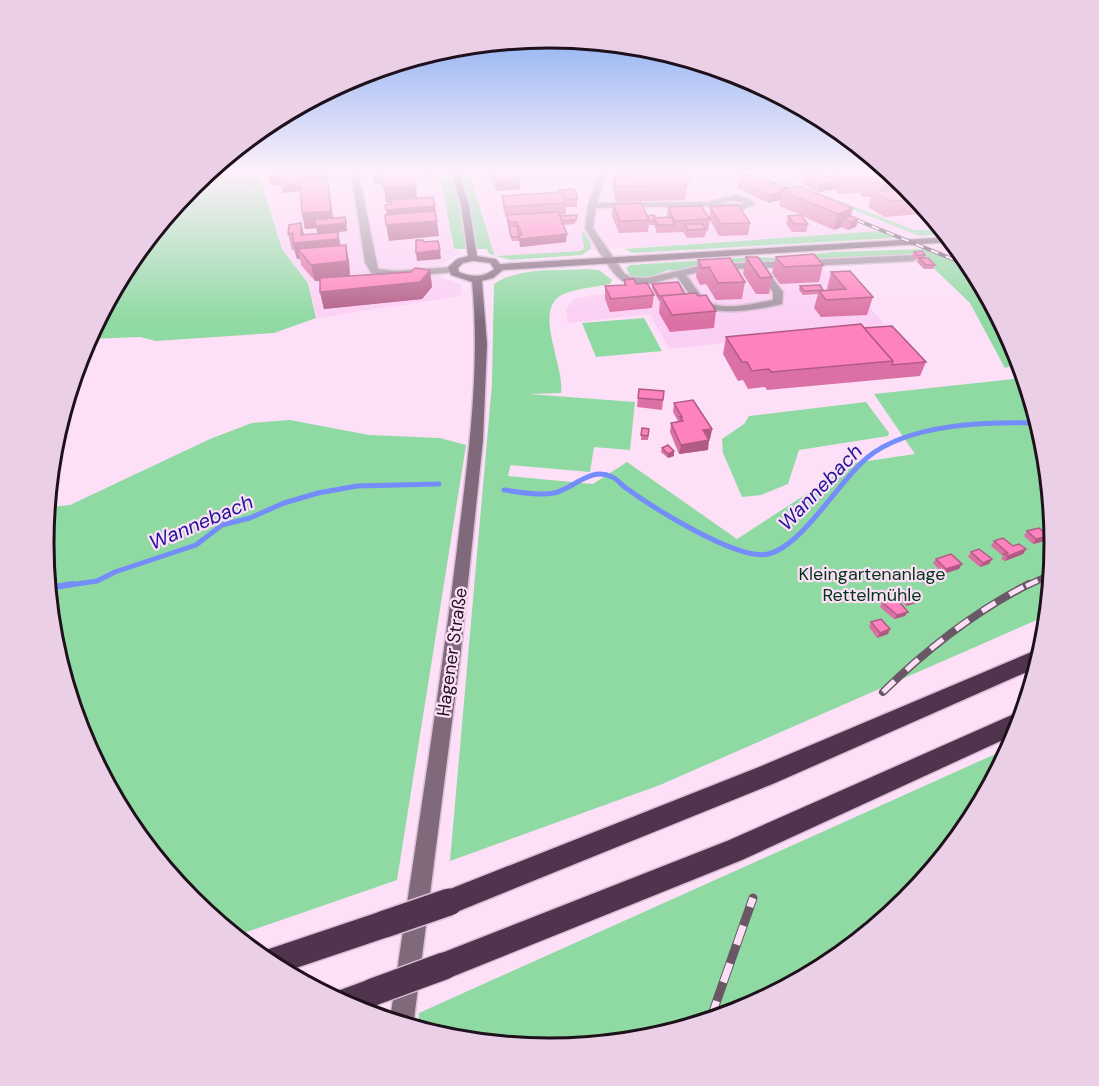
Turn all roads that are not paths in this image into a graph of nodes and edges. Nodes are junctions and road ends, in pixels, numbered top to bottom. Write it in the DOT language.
graph roads {
  1 [pos="363,222"];
  2 [pos="468,222"];
  3 [pos="589,222"];
  4 [pos="941,241"];
  5 [pos="473,258"];
  6 [pos="913,258"];
  7 [pos="609,260"];
  8 [pos="758,265"];
  9 [pos="499,267"];
  10 [pos="453,270"];
  11 [pos="680,274"];
  12 [pos="477,279"];
  13 [pos="1030,661"];
  14 [pos="1009,726"];
  15 [pos="281,959"];
  16 [pos="356,998"];
  17 [pos="403,1016"];
  1 -- 10 [label="street"];
  2 -- 5 [label="main road"];
  3 -- 7 [label="street"];
  4 -- 7 [label="main road"];
  5 -- 9 [label="main road"];
  5 -- 10 [label="main road"];
  6 -- 8 [label="street"];
  7 -- 9 [label="main road"];
  7 -- 11 [label="street"];
  8 -- 11 [label="street"];
  8 -- 11 [label="street"];
  9 -- 12 [label="main road"];
  10 -- 12 [label="main road"];
  12 -- 17 [label="main road, Hagener Straße"];
  13 -- 15 [label="highway, bridge"];
  14 -- 16 [label="highway, bridge"];
}
